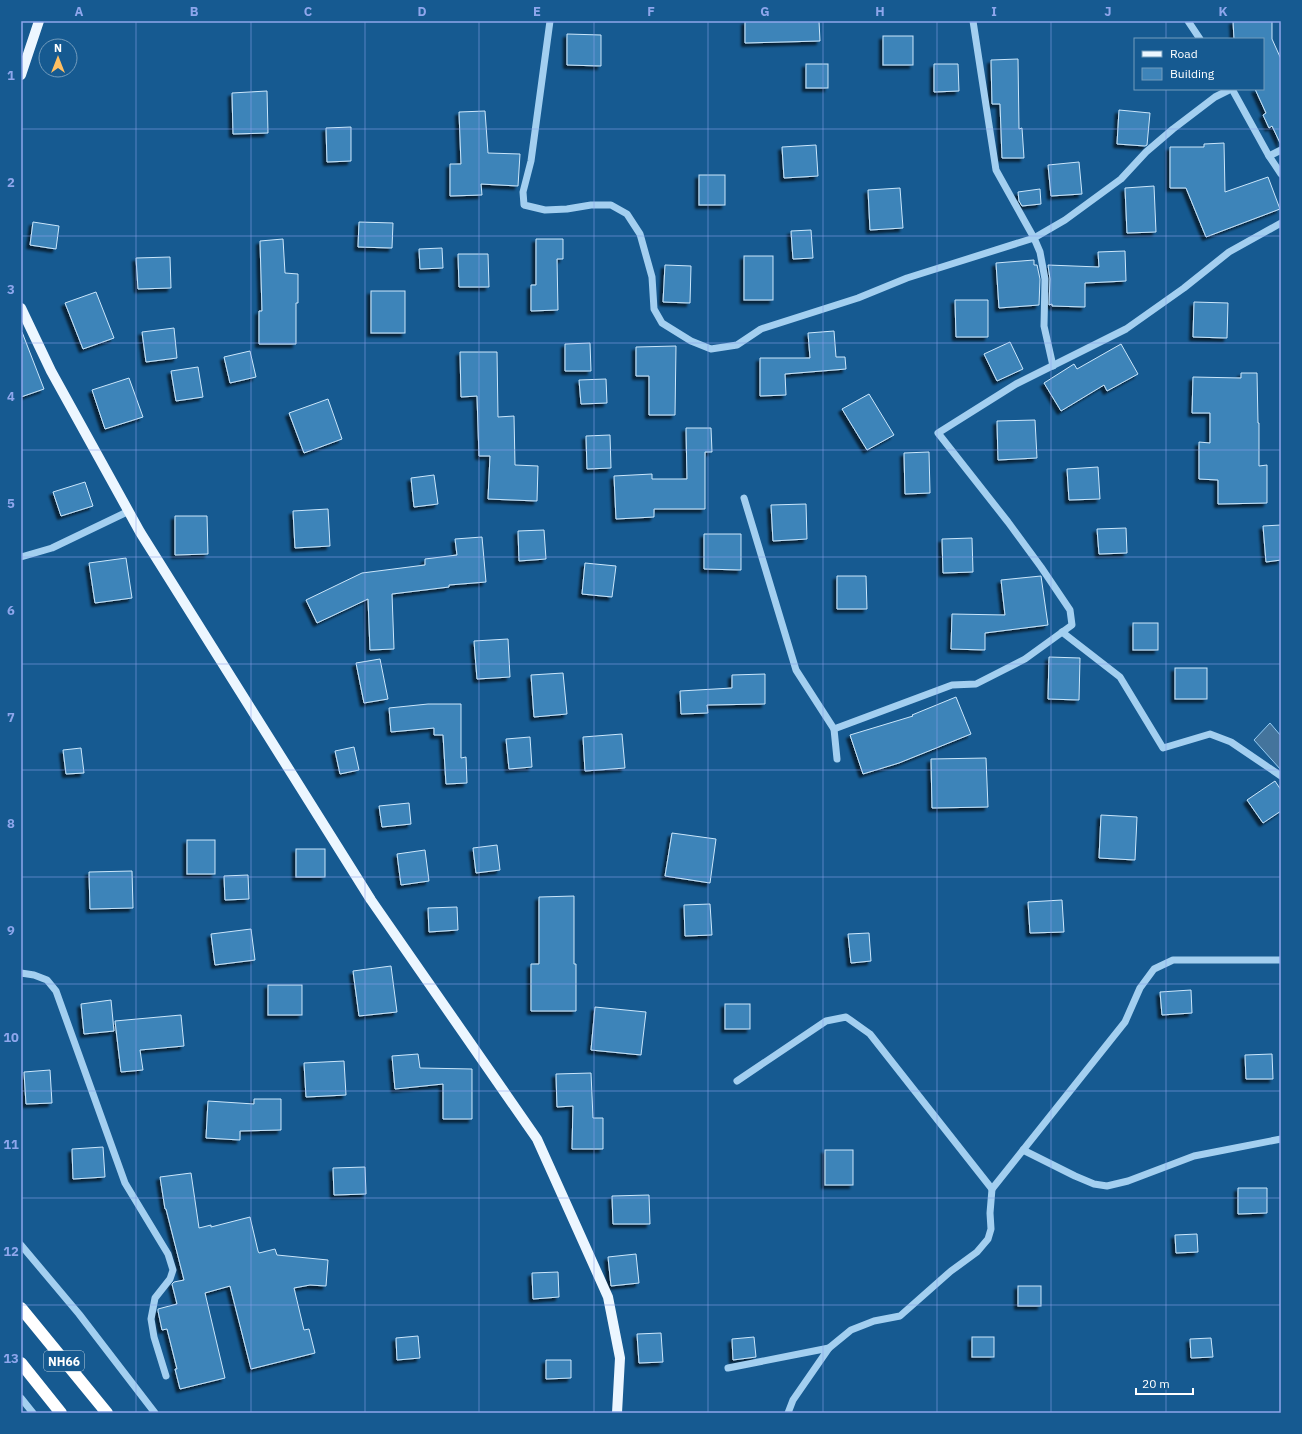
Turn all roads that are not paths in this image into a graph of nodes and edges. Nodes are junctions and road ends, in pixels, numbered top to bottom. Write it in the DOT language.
graph roads {
  1 [pos="39,21"];
  2 [pos="550,21"];
  3 [pos="973,21"];
  4 [pos="1188,21"];
  5 [pos="1199,38"];
  6 [pos="21,75"];
  7 [pos="1229,90"];
  8 [pos="1232,90"];
  9 [pos="1281,150"];
  10 [pos="1269,156"];
  11 [pos="1281,174"];
  12 [pos="1281,223"];
  13 [pos="1034,238"];
  14 [pos="21,308"];
  15 [pos="1053,366"];
  16 [pos="744,498"];
  17 [pos="129,511"];
  18 [pos="21,558"];
  19 [pos="1062,632"];
  20 [pos="834,728"];
  21 [pos="837,759"];
  22 [pos="1281,776"];
  23 [pos="1281,960"];
  24 [pos="21,973"];
  25 [pos="737,1081"];
  26 [pos="1281,1139"];
  27 [pos="1023,1150"];
  28 [pos="992,1189"];
  29 [pos="21,1245"];
  30 [pos="21,1308"];
  31 [pos="829,1348"];
  32 [pos="21,1363"];
  33 [pos="728,1368"];
  34 [pos="166,1376"];
  35 [pos="21,1398"];
  36 [pos="33,1413"];
  37 [pos="61,1413"];
  38 [pos="107,1413"];
  39 [pos="155,1413"];
  40 [pos="617,1413"];
  41 [pos="788,1413"];
  1 -- 6 [label="main road"];
  2 -- 13 [label="street"];
  3 -- 13 [label="street"];
  4 -- 5 [label="street"];
  7 -- 13 [label="street"];
  8 -- 10 [label="street"];
  9 -- 10 [label="street"];
  10 -- 11 [label="street"];
  12 -- 15 [label="street"];
  13 -- 15 [label="street"];
  14 -- 17 [label="main road"];
  15 -- 19 [label="street"];
  16 -- 20 [label="street"];
  17 -- 18 [label="street"];
  17 -- 40 [label="main road"];
  19 -- 20 [label="street"];
  19 -- 22 [label="street"];
  20 -- 21 [label="street"];
  23 -- 27 [label="street"];
  24 -- 34 [label="street"];
  25 -- 28 [label="street"];
  26 -- 27 [label="street"];
  27 -- 28 [label="street"];
  28 -- 31 [label="street"];
  29 -- 39 [label="street"];
  30 -- 38 [label="highway, NH66"];
  31 -- 33 [label="street"];
  31 -- 41 [label="street"];
  32 -- 37 [label="highway, NH66"];
  35 -- 36 [label="street"];
}
